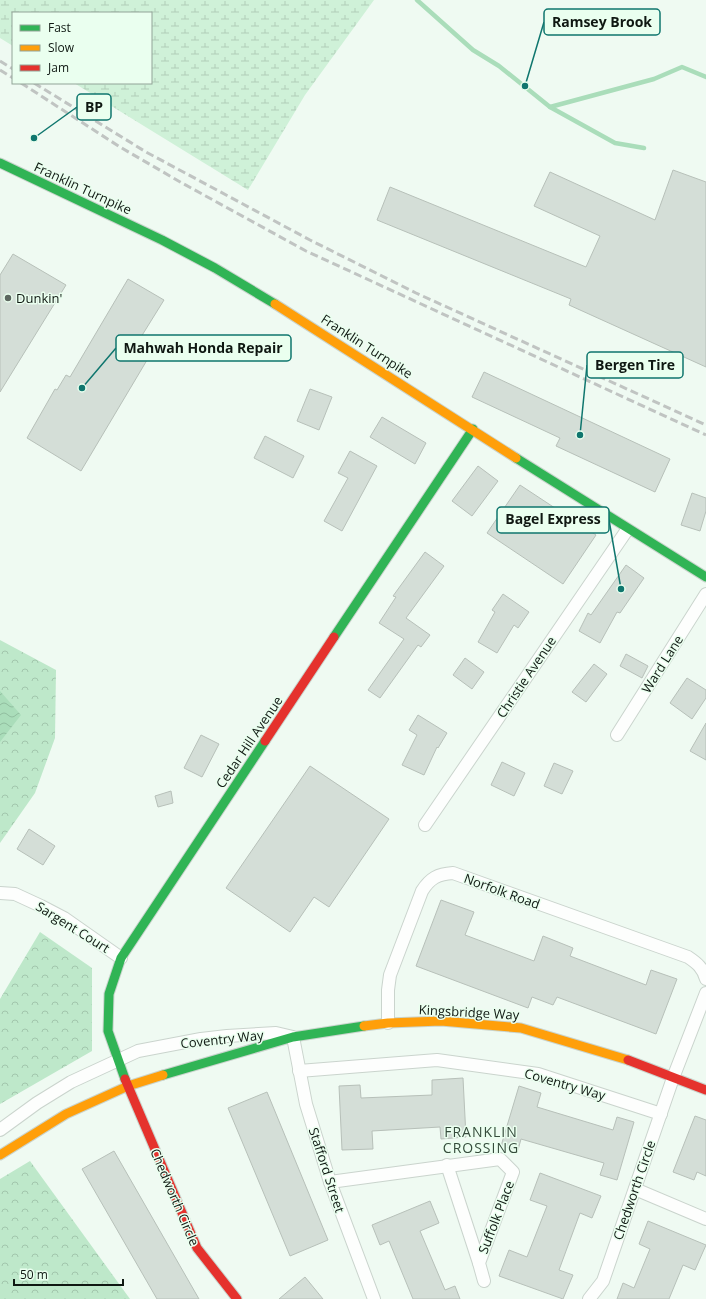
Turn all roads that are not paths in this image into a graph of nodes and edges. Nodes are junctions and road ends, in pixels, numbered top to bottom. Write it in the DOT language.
graph roads {
  1 [pos="0,164"];
  2 [pos="473,429"];
  3 [pos="627,530"];
  4 [pos="706,577"];
  5 [pos="706,594"];
  6 [pos="617,735"];
  7 [pos="425,824"];
  8 [pos="0,893"];
  9 [pos="122,958"];
  10 [pos="706,979"];
  11 [pos="706,993"];
  12 [pos="388,1023"];
  13 [pos="293,1037"];
  14 [pos="119,1060"];
  15 [pos="299,1071"];
  16 [pos="673,1078"];
  17 [pos="128,1086"];
  18 [pos="706,1090"];
  19 [pos="661,1114"];
  20 [pos="0,1130"];
  21 [pos="0,1155"];
  22 [pos="447,1165"];
  23 [pos="330,1182"];
  24 [pos="635,1189"];
  25 [pos="706,1219"];
  26 [pos="478,1264"];
  27 [pos="484,1281"];
  28 [pos="237,1299"];
  29 [pos="374,1299"];
  30 [pos="589,1299"];
  1 -- 2 [label="street, Franklin Turnpike"];
  2 -- 3 [label="street, Franklin Turnpike"];
  2 -- 9 [label="street, Cedar Hill Avenue"];
  3 -- 4 [label="street, Franklin Turnpike"];
  3 -- 7 [label="street, Christie Avenue"];
  5 -- 6 [label="street, Ward Lane"];
  8 -- 9 [label="street, Sargent Court"];
  9 -- 14 [label="street, Cedar Hill Avenue"];
  10 -- 12 [label="street, Norfolk Road"];
  11 -- 16 [label="street"];
  12 -- 13 [label="street, Kingsbridge Way"];
  12 -- 16 [label="street, Kingsbridge Way"];
  13 -- 14 [label="street, Coventry Way"];
  13 -- 15 [label="street, Stafford Street"];
  13 -- 17 [label="street, Coventry Way"];
  14 -- 17 [label="street, Cedar Hill Avenue"];
  14 -- 20 [label="street, Coventry Way"];
  15 -- 19 [label="street, Coventry Way"];
  15 -- 23 [label="street, Stafford Street"];
  16 -- 18 [label="street, Kingsbridge Way"];
  16 -- 19 [label="street, Chedworth Circle"];
  17 -- 21 [label="street"];
  17 -- 28 [label="street, Chedworth Circle"];
  19 -- 24 [label="street, Chedworth Circle"];
  22 -- 23 [label="street, Suffolk Place"];
  22 -- 26 [label="street, Suffolk Place"];
  22 -- 26 [label="street, Suffolk Place"];
  23 -- 29 [label="street, Stafford Street"];
  24 -- 25 [label="street"];
  24 -- 30 [label="street, Chedworth Circle"];
  26 -- 27 [label="street, Suffolk Place"];
}
